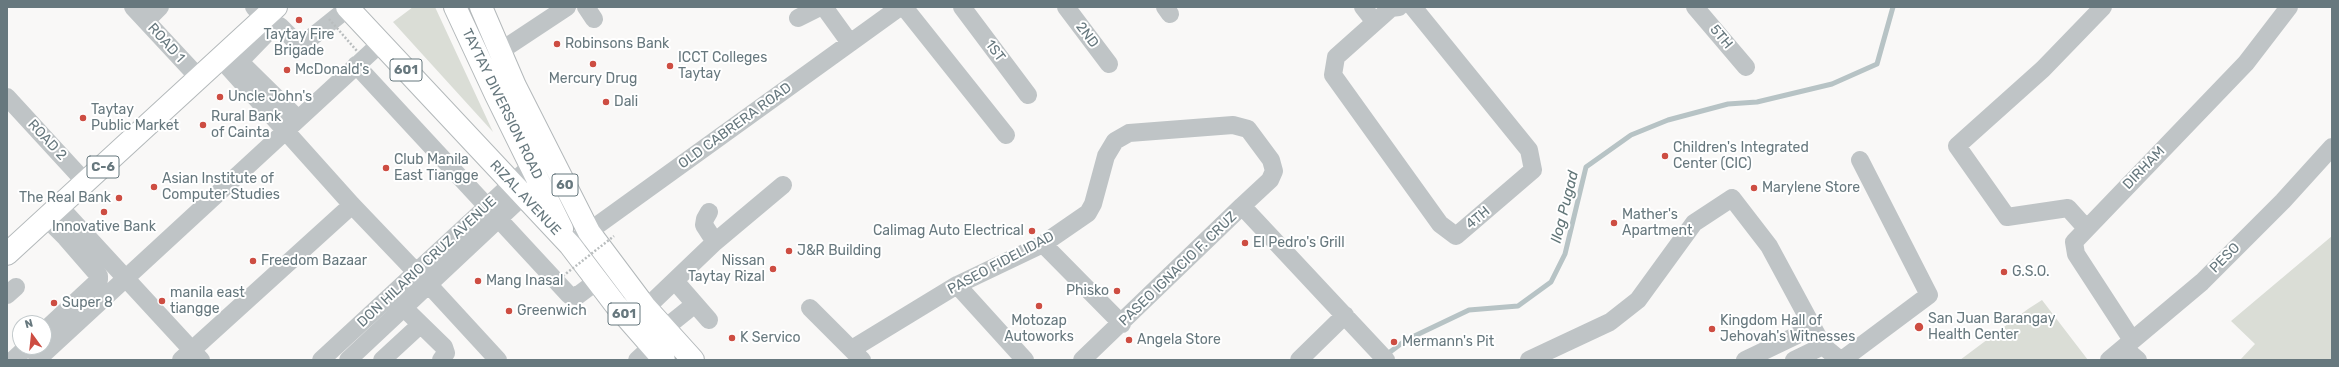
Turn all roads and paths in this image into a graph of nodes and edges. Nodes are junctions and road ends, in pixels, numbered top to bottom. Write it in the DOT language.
graph roads {
  1 [pos="133,7"];
  2 [pos="160,7"];
  3 [pos="348,7"];
  4 [pos="455,7"];
  5 [pos="481,7"];
  6 [pos="567,7"];
  7 [pos="820,7"];
  8 [pos="824,7"];
  9 [pos="900,7"];
  10 [pos="904,7"];
  11 [pos="962,7"];
  12 [pos="1066,7"];
  13 [pos="1363,7"];
  14 [pos="1399,7"];
  15 [pos="1413,7"];
  16 [pos="1695,7"];
  17 [pos="2103,7"];
  18 [pos="2289,7"];
  19 [pos="265,11"];
  20 [pos="798,18"];
  21 [pos="329,20"];
  22 [pos="146,21"];
  23 [pos="1374,22"];
  24 [pos="381,43"];
  25 [pos="850,43"];
  26 [pos="499,52"];
  27 [pos="357,58"];
  28 [pos="221,59"];
  29 [pos="1109,64"];
  30 [pos="1746,67"];
  31 [pos="199,78"];
  32 [pos="505,90"];
  33 [pos="1028,95"];
  34 [pos="7,97"];
  35 [pos="292,125"];
  36 [pos="1006,135"];
  37 [pos="2332,147"];
  38 [pos="1860,160"];
  39 [pos="532,165"];
  40 [pos="86,183"];
  41 [pos="783,185"];
  42 [pos="517,190"];
  43 [pos="352,205"];
  44 [pos="1242,206"];
  45 [pos="709,212"];
  46 [pos="53,213"];
  47 [pos="493,213"];
  48 [pos="2086,228"];
  49 [pos="589,232"];
  50 [pos="614,236"];
  51 [pos="715,242"];
  52 [pos="1043,244"];
  53 [pos="570,245"];
  54 [pos="7,254"];
  55 [pos="610,263"];
  56 [pos="416,272"];
  57 [pos="563,276"];
  58 [pos="125,278"];
  59 [pos="597,280"];
  60 [pos="674,281"];
  61 [pos="428,285"];
  62 [pos="957,285"];
  63 [pos="695,304"];
  64 [pos="404,308"];
  65 [pos="646,308"];
  66 [pos="810,308"];
  67 [pos="1346,316"];
  68 [pos="709,320"];
  69 [pos="52,324"];
  70 [pos="1122,324"];
  71 [pos="420,325"];
  72 [pos="1812,328"];
  73 [pos="2128,344"];
  74 [pos="657,345"];
  75 [pos="1823,346"];
  76 [pos="857,354"];
  77 [pos="191,357"];
  78 [pos="1384,358"];
  79 [pos="37,360"];
  80 [pos="321,360"];
  81 [pos="348,360"];
  82 [pos="382,360"];
  83 [pos="442,360"];
  84 [pos="498,360"];
  85 [pos="693,360"];
  86 [pos="1025,360"];
  87 [pos="1082,360"];
  88 [pos="1299,360"];
  89 [pos="1529,360"];
  90 [pos="1745,360"];
  91 [pos="1794,360"];
  92 [pos="1841,360"];
  93 [pos="2109,360"];
  94 [pos="2138,360"];
  1 -- 22 [label="street, ROAD 1"];
  2 -- 22 [label="street"];
  3 -- 24 [label="main road, RIZAL AVENUE / 601"];
  3 -- 35 [label="street"];
  4 -- 32 [label="main road, TAYTAY DIVERSION ROAD / 60"];
  5 -- 26 [label="main road, TAYTAY DIVERSION ROAD / 60"];
  6 -- 26 [label="street"];
  7 -- 20 [label="street"];
  8 -- 25 [label="street"];
  9 -- 25 [label="street, OLD CABRERA ROAD"];
  10 -- 36 [label="street"];
  11 -- 33 [label="street, 1ST"];
  12 -- 29 [label="street, 2ND"];
  13 -- 23 [label="street"];
  14 -- 23 [label="street, 4TH"];
  15 -- 23 [label="street, 4TH"];
  16 -- 30 [label="street, 5TH"];
  17 -- 48 [label="street"];
  18 -- 48 [label="street, DIRHAM"];
  19 -- 28 [label="main road, C-6"];
  21 -- 27 [label="path, bridge"];
  22 -- 31 [label="street, ROAD 1"];
  24 -- 27 [label="street"];
  24 -- 42 [label="main road, RIZAL AVENUE / 601"];
  25 -- 49 [label="street, OLD CABRERA ROAD"];
  26 -- 32 [label="main road, TAYTAY DIVERSION ROAD / 60"];
  27 -- 35 [label="street"];
  27 -- 47 [label="street"];
  28 -- 31 [label="main road, C-6"];
  28 -- 35 [label="street"];
  31 -- 40 [label="main road, C-6"];
  32 -- 39 [label="main road, TAYTAY DIVERSION ROAD / 60"];
  32 -- 49 [label="main road, TAYTAY DIVERSION ROAD / 60"];
  34 -- 40 [label="street, ROAD 2"];
  35 -- 43 [label="street"];
  35 -- 58 [label="street"];
  37 -- 73 [label="street, PESO"];
  38 -- 92 [label="street"];
  39 -- 42 [label="street, DON HILARIO CRUZ AVENUE"];
  39 -- 53 [label="main road, TAYTAY DIVERSION ROAD / 60"];
  40 -- 46 [label="main road, C-6"];
  41 -- 51 [label="street"];
  42 -- 47 [label="street, DON HILARIO CRUZ AVENUE"];
  42 -- 53 [label="main road, RIZAL AVENUE / 601"];
  43 -- 56 [label="street"];
  43 -- 77 [label="street"];
  44 -- 52 [label="street, PASEO FIDELIDAD"];
  44 -- 67 [label="street, PASEO IGNACIO F. CRUZ"];
  44 -- 70 [label="street, PASEO IGNACIO F. CRUZ"];
  45 -- 51 [label="street"];
  46 -- 54 [label="main road, C-6"];
  46 -- 58 [label="street"];
  46 -- 69 [label="street"];
  47 -- 56 [label="street, DON HILARIO CRUZ AVENUE"];
  47 -- 59 [label="street"];
  47 -- 61 [label="street, DON HILARIO CRUZ AVENUE"];
  48 -- 73 [label="street, DIRHAM"];
  49 -- 53 [label="street, OLD CABRERA ROAD"];
  49 -- 55 [label="main road, TAYTAY DIVERSION ROAD"];
  50 -- 57 [label="path, bridge"];
  51 -- 60 [label="street"];
  52 -- 62 [label="street, PASEO FIDELIDAD"];
  52 -- 70 [label="street"];
  53 -- 55 [label="main road"];
  53 -- 59 [label="main road, RIZAL AVENUE / 601"];
  55 -- 65 [label="main road"];
  56 -- 80 [label="street, DON HILARIO CRUZ AVENUE"];
  58 -- 77 [label="street"];
  58 -- 79 [label="street"];
  59 -- 74 [label="main road, RIZAL AVENUE / 601"];
  60 -- 63 [label="street"];
  60 -- 65 [label="street"];
  61 -- 64 [label="street, DON HILARIO CRUZ AVENUE"];
  61 -- 84 [label="street"];
  62 -- 76 [label="street, PASEO FIDELIDAD"];
  62 -- 86 [label="street"];
  63 -- 68 [label="street"];
  63 -- 74 [label="street"];
  64 -- 71 [label="street"];
  64 -- 81 [label="street, DON HILARIO CRUZ AVENUE"];
  65 -- 74 [label="main road"];
  66 -- 76 [label="street"];
  67 -- 78 [label="street, PASEO IGNACIO F. CRUZ"];
  67 -- 88 [label="street"];
  70 -- 87 [label="street, PASEO IGNACIO F. CRUZ"];
  71 -- 82 [label="street"];
  71 -- 83 [label="street"];
  72 -- 75 [label="street"];
  72 -- 89 [label="street"];
  72 -- 90 [label="street"];
  73 -- 93 [label="street, PESO"];
  73 -- 94 [label="street"];
  74 -- 85 [label="main road, 601"];
  75 -- 91 [label="street"];
  75 -- 92 [label="street"];
}
